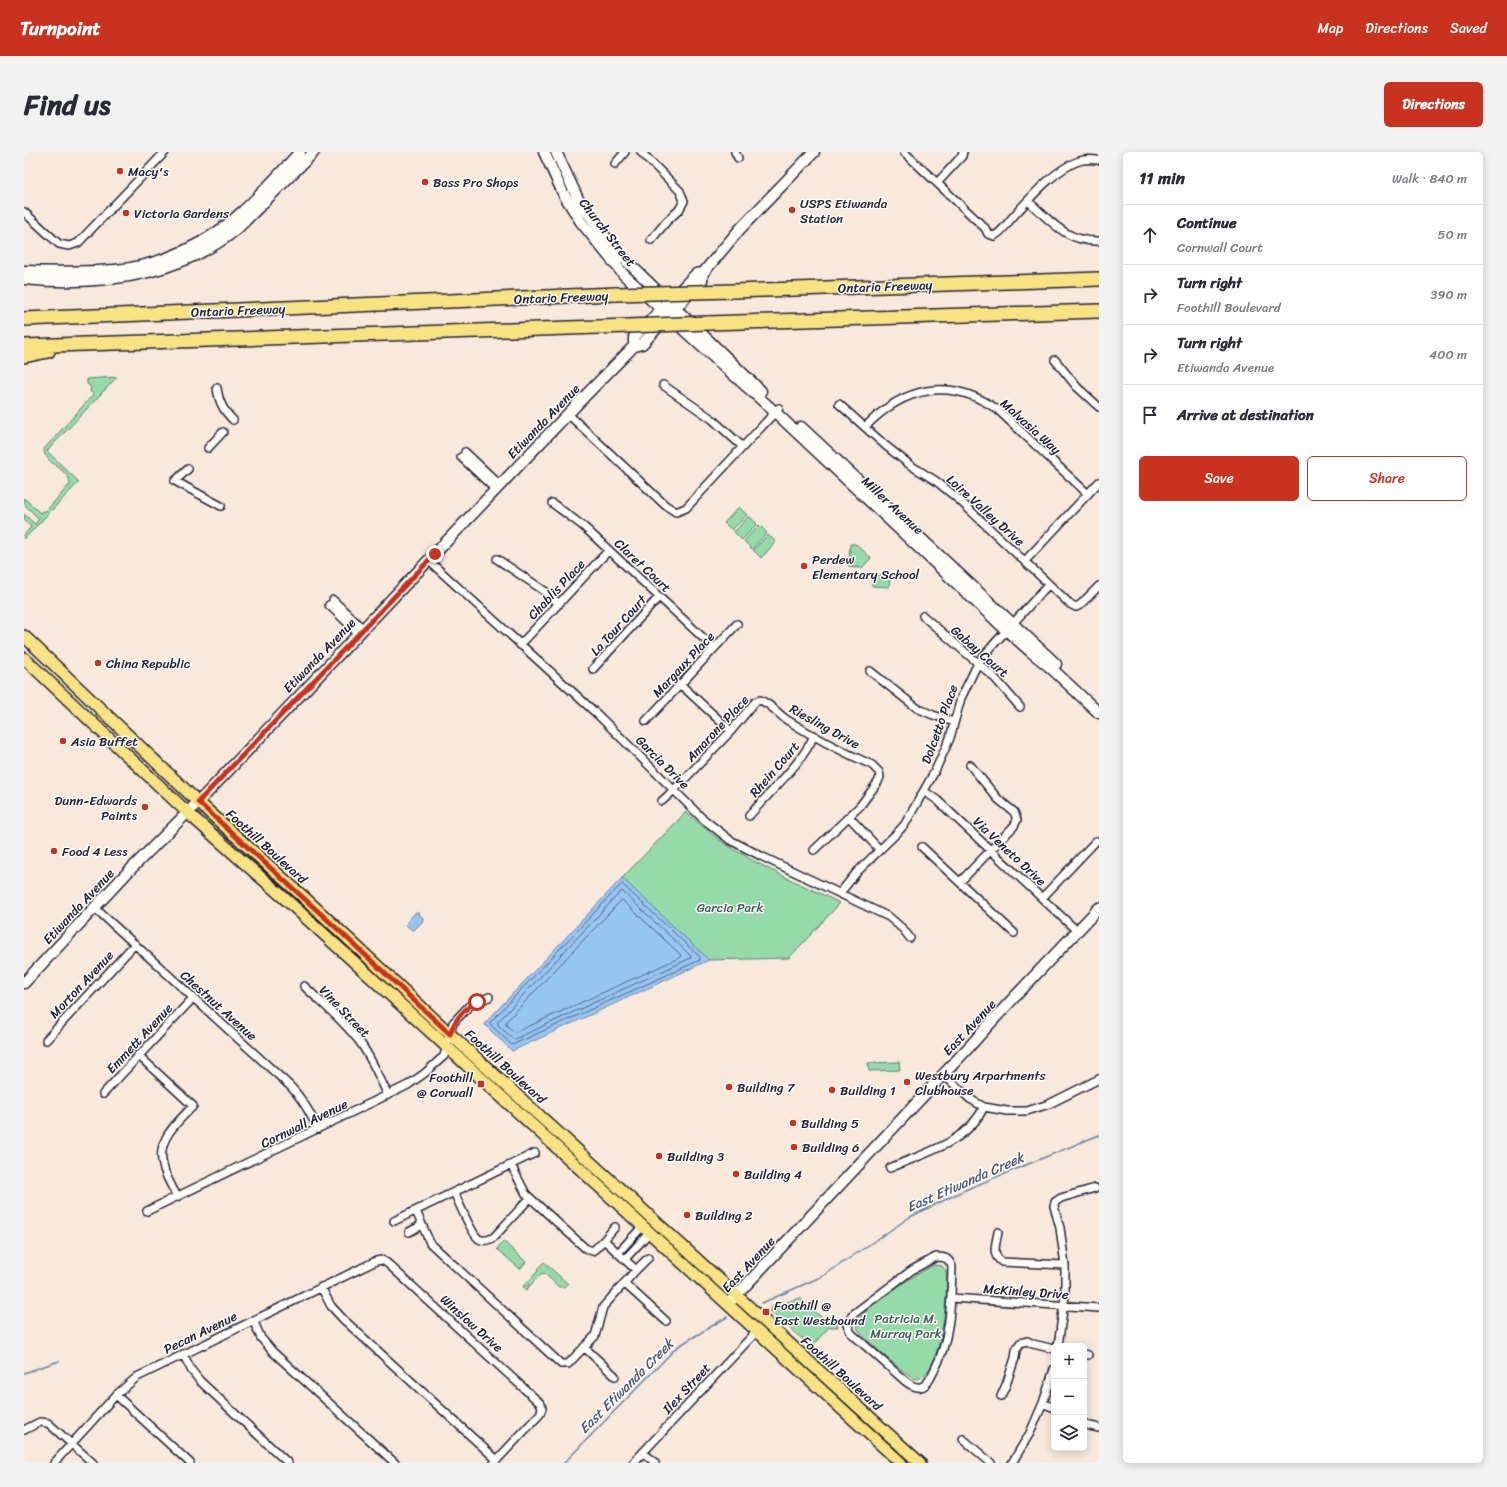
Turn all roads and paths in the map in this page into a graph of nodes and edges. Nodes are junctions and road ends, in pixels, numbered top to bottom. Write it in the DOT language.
graph roads {
  1 [pos="165,152"];
  2 [pos="300,152"];
  3 [pos="544,152"];
  4 [pos="556,152"];
  5 [pos="625,152"];
  6 [pos="641,152"];
  7 [pos="814,152"];
  8 [pos="904,152"];
  9 [pos="963,152"];
  10 [pos="1081,152"];
  11 [pos="312,153"];
  12 [pos="1084,160"];
  13 [pos="1099,160"];
  14 [pos="615,164"];
  15 [pos="937,183"];
  16 [pos="1028,201"];
  17 [pos="24,212"];
  18 [pos="210,236"];
  19 [pos="651,240"];
  20 [pos="1099,241"];
  21 [pos="167,267"];
  22 [pos="24,271"];
  23 [pos="24,279"];
  24 [pos="1099,279"];
  25 [pos="668,309"];
  26 [pos="24,310"];
  27 [pos="1099,311"];
  28 [pos="88,317"];
  29 [pos="24,319"];
  30 [pos="76,344"];
  31 [pos="24,346"];
  32 [pos="24,356"];
  33 [pos="1056,360"];
  34 [pos="663,385"];
  35 [pos="217,388"];
  36 [pos="839,404"];
  37 [pos="1099,407"];
  38 [pos="777,410"];
  39 [pos="568,414"];
  40 [pos="233,420"];
  41 [pos="865,427"];
  42 [pos="223,432"];
  43 [pos="743,447"];
  44 [pos="208,448"];
  45 [pos="463,455"];
  46 [pos="188,469"];
  47 [pos="1099,482"];
  48 [pos="498,488"];
  49 [pos="1088,494"];
  50 [pos="552,503"];
  51 [pos="221,506"];
  52 [pos="609,550"];
  53 [pos="428,560"];
  54 [pos="498,560"];
  55 [pos="1025,561"];
  56 [pos="1050,584"];
  57 [pos="1099,586"];
  58 [pos="659,597"];
  59 [pos="331,602"];
  60 [pos="559,604"];
  61 [pos="923,616"];
  62 [pos="737,624"];
  63 [pos="1009,627"];
  64 [pos="361,631"];
  65 [pos="24,636"];
  66 [pos="520,645"];
  67 [pos="714,648"];
  68 [pos="24,658"];
  69 [pos="978,663"];
  70 [pos="594,669"];
  71 [pos="870,672"];
  72 [pos="680,684"];
  73 [pos="760,700"];
  74 [pos="1099,705"];
  75 [pos="1020,707"];
  76 [pos="1099,713"];
  77 [pos="646,721"];
  78 [pos="954,722"];
  79 [pos="730,731"];
  80 [pos="814,736"];
  81 [pos="970,765"];
  82 [pos="674,790"];
  83 [pos="924,791"];
  84 [pos="662,801"];
  85 [pos="198,802"];
  86 [pos="188,812"];
  87 [pos="749,816"];
  88 [pos="849,817"];
  89 [pos="1096,841"];
  90 [pos="922,847"];
  91 [pos="814,850"];
  92 [pos="880,850"];
  93 [pos="991,850"];
  94 [pos="960,882"];
  95 [pos="840,894"];
  96 [pos="1042,898"];
  97 [pos="95,908"];
  98 [pos="1098,911"];
  99 [pos="1077,931"];
  100 [pos="1014,933"];
  101 [pos="910,938"];
  102 [pos="135,944"];
  103 [pos="24,983"];
  104 [pos="304,986"];
  105 [pos="489,997"];
  106 [pos="193,998"];
  107 [pos="450,1034"];
  108 [pos="46,1040"];
  109 [pos="446,1046"];
  110 [pos="138,1055"];
  111 [pos="943,1074"];
  112 [pos="1099,1079"];
  113 [pos="103,1094"];
  114 [pos="388,1095"];
  115 [pos="984,1107"];
  116 [pos="318,1129"];
  117 [pos="535,1153"];
  118 [pos="511,1165"];
  119 [pos="890,1168"];
  120 [pos="1095,1188"];
  121 [pos="454,1192"];
  122 [pos="178,1197"];
  123 [pos="530,1198"];
  124 [pos="147,1211"];
  125 [pos="416,1211"];
  126 [pos="394,1221"];
  127 [pos="422,1225"];
  128 [pos="615,1227"];
  129 [pos="645,1230"];
  130 [pos="409,1232"];
  131 [pos="998,1232"];
  132 [pos="604,1240"];
  133 [pos="617,1251"];
  134 [pos="648,1258"];
  135 [pos="625,1259"];
  136 [pos="382,1260"];
  137 [pos="1066,1265"];
  138 [pos="636,1270"];
  139 [pos="624,1283"];
  140 [pos="321,1287"];
  141 [pos="736,1295"];
  142 [pos="951,1298"];
  143 [pos="728,1305"];
  144 [pos="1063,1305"];
  145 [pos="1099,1308"];
  146 [pos="253,1320"];
  147 [pos="666,1321"];
  148 [pos="757,1331"];
  149 [pos="1058,1343"];
  150 [pos="584,1347"];
  151 [pos="1051,1347"];
  152 [pos="183,1354"];
  153 [pos="614,1376"];
  154 [pos="1051,1378"];
  155 [pos="116,1395"];
  156 [pos="1001,1396"];
  157 [pos="1043,1403"];
  158 [pos="1051,1407"];
  159 [pos="1087,1424"];
  160 [pos="1099,1428"];
  161 [pos="24,1430"];
  162 [pos="964,1439"];
  163 [pos="71,1444"];
  164 [pos="643,1452"];
  165 [pos="495,1461"];
  166 [pos="54,1463"];
  167 [pos="93,1463"];
  168 [pos="190,1463"];
  169 [pos="288,1463"];
  170 [pos="395,1463"];
  171 [pos="633,1463"];
  172 [pos="654,1463"];
  173 [pos="901,1463"];
  174 [pos="920,1463"];
  175 [pos="991,1463"];
  176 [pos="1012,1463"];
  1 -- 17 [label="street"];
  2 -- 18 [label="main road"];
  3 -- 25 [label="main road, Church Street"];
  4 -- 25 [label="main road, Church Street"];
  5 -- 14 [label="street"];
  6 -- 19 [label="street"];
  7 -- 25 [label="main road, Etiwanda Avenue"];
  8 -- 15 [label="street"];
  9 -- 15 [label="street"];
  10 -- 12 [label="street"];
  11 -- 21 [label="main road"];
  12 -- 13 [label="street"];
  12 -- 16 [label="street"];
  15 -- 16 [label="street"];
  16 -- 20 [label="street"];
  18 -- 21 [label="main road"];
  18 -- 22 [label="main road"];
  21 -- 23 [label="main road"];
  24 -- 28 [label="highway, Ontario Freeway, bridge"];
  25 -- 38 [label="main road, Miller Avenue"];
  25 -- 39 [label="main road, Etiwanda Avenue"];
  26 -- 28 [label="highway"];
  27 -- 30 [label="highway, bridge"];
  28 -- 29 [label="highway, Ontario Freeway"];
  30 -- 31 [label="highway"];
  30 -- 32 [label="highway"];
  33 -- 37 [label="street"];
  34 -- 43 [label="street"];
  35 -- 40 [label="street"];
  36 -- 41 [label="street, Loire Valley Drive"];
  38 -- 43 [label="street"];
  38 -- 63 [label="main road, Miller Avenue"];
  39 -- 43 [label="street"];
  39 -- 48 [label="main road, Etiwanda Avenue"];
  41 -- 49 [label="street, Malvasia Way"];
  41 -- 55 [label="street, Loire Valley Drive"];
  42 -- 44 [label="street"];
  45 -- 48 [label="street"];
  46 -- 51 [label="street"];
  47 -- 49 [label="street"];
  48 -- 53 [label="main road, Etiwanda Avenue"];
  49 -- 55 [label="street"];
  50 -- 52 [label="street, Claret Court"];
  52 -- 58 [label="street, Claret Court"];
  52 -- 60 [label="street, Chablis Place"];
  53 -- 64 [label="main road, Etiwanda Avenue"];
  53 -- 66 [label="street, Garcia Drive"];
  54 -- 60 [label="street"];
  55 -- 56 [label="street, Loire Valley Drive"];
  56 -- 57 [label="street, Loire Valley Drive"];
  56 -- 63 [label="street, Dolcetto Place"];
  58 -- 67 [label="street, Claret Court"];
  58 -- 70 [label="street, La Tour Court"];
  59 -- 64 [label="street"];
  60 -- 66 [label="street, Chablis Place"];
  61 -- 69 [label="street, Gabay Court"];
  62 -- 67 [label="street, Margaux Place"];
  63 -- 69 [label="street, Dolcetto Place"];
  63 -- 74 [label="main road, Miller Avenue"];
  63 -- 76 [label="main road, Miller Avenue"];
  64 -- 85 [label="main road, Etiwanda Avenue"];
  65 -- 85 [label="main road, Foothill Boulevard"];
  66 -- 82 [label="street, Garcia Drive"];
  67 -- 72 [label="street, Margaux Place"];
  68 -- 86 [label="main road, Foothill Boulevard"];
  69 -- 75 [label="street, Gabay Court"];
  69 -- 78 [label="street, Dolcetto Place"];
  71 -- 78 [label="street"];
  72 -- 77 [label="street, Margaux Place"];
  72 -- 79 [label="street"];
  73 -- 79 [label="street, Amarone Place"];
  73 -- 80 [label="street, Riesling Drive"];
  78 -- 83 [label="street, Dolcetto Place"];
  79 -- 82 [label="street, Amarone Place"];
  80 -- 87 [label="street, Rhein Court"];
  80 -- 88 [label="street, Riesling Drive"];
  81 -- 93 [label="street"];
  82 -- 84 [label="street, Amarone Place"];
  82 -- 95 [label="street, Garcia Drive"];
  83 -- 92 [label="street, Dolcetto Place"];
  83 -- 93 [label="street, Via Veneto Drive"];
  85 -- 86 [label="main road, Etiwanda Avenue"];
  85 -- 107 [label="main road, Foothill Boulevard"];
  86 -- 97 [label="main road, Etiwanda Avenue"];
  86 -- 109 [label="main road, Foothill Boulevard"];
  88 -- 91 [label="street"];
  88 -- 92 [label="street"];
  89 -- 96 [label="street"];
  90 -- 94 [label="street"];
  92 -- 95 [label="street, Dolcetto Place"];
  93 -- 94 [label="street"];
  93 -- 96 [label="street, Via Veneto Drive"];
  94 -- 100 [label="street"];
  95 -- 101 [label="street, Garcia Drive"];
  96 -- 99 [label="street, Via Veneto Drive"];
  97 -- 102 [label="street, Chestnut Avenue"];
  97 -- 103 [label="main road, Etiwanda Avenue"];
  98 -- 99 [label="main road, East Avenue"];
  99 -- 111 [label="main road, East Avenue"];
  102 -- 106 [label="street, Chestnut Avenue"];
  102 -- 108 [label="street, Morton Avenue"];
  104 -- 114 [label="street, Vine Street"];
  105 -- 107 [label="street, Cornwall Avenue"];
  106 -- 110 [label="street, Emmett Avenue"];
  106 -- 116 [label="street, Chestnut Avenue"];
  107 -- 109 [label="street, Cornwall Avenue"];
  107 -- 141 [label="main road, Foothill Boulevard"];
  109 -- 114 [label="street, Cornwall Avenue"];
  109 -- 129 [label="main road, Foothill Boulevard"];
  110 -- 113 [label="street, Emmett Avenue"];
  110 -- 122 [label="street"];
  111 -- 115 [label="street"];
  111 -- 141 [label="main road, East Avenue"];
  112 -- 115 [label="street"];
  114 -- 116 [label="street, Cornwall Avenue"];
  115 -- 119 [label="street"];
  116 -- 122 [label="street, Cornwall Avenue"];
  117 -- 118 [label="street"];
  118 -- 121 [label="street"];
  118 -- 123 [label="street"];
  120 -- 137 [label="street"];
  121 -- 123 [label="street"];
  121 -- 125 [label="street"];
  122 -- 124 [label="street, Cornwall Avenue"];
  123 -- 132 [label="street"];
  125 -- 126 [label="street"];
  125 -- 127 [label="street"];
  127 -- 130 [label="street"];
  127 -- 150 [label="street"];
  128 -- 132 [label="street"];
  129 -- 133 [label="street"];
  129 -- 135 [label="street"];
  129 -- 143 [label="main road, Foothill Boulevard"];
  131 -- 137 [label="street"];
  132 -- 133 [label="street"];
  133 -- 135 [label="street"];
  134 -- 138 [label="street"];
  135 -- 138 [label="street"];
  136 -- 140 [label="street, Pecan Avenue"];
  136 -- 165 [label="street, Winslow Drive"];
  137 -- 144 [label="street"];
  138 -- 139 [label="street"];
  139 -- 147 [label="street"];
  139 -- 150 [label="street"];
  140 -- 146 [label="street, Pecan Avenue"];
  140 -- 165 [label="street"];
  141 -- 143 [label="main road, East Avenue"];
  141 -- 174 [label="main road, Foothill Boulevard"];
  142 -- 142 [label="street"];
  142 -- 144 [label="street, McKinley Drive"];
  143 -- 148 [label="main road, Foothill Boulevard"];
  144 -- 145 [label="street, McKinley Drive"];
  144 -- 149 [label="street"];
  146 -- 152 [label="street, Pecan Avenue"];
  146 -- 170 [label="street"];
  148 -- 164 [label="street, Ilex Street"];
  148 -- 173 [label="main road, Foothill Boulevard"];
  150 -- 153 [label="street"];
  151 -- 156 [label="street"];
  152 -- 155 [label="street, Pecan Avenue"];
  152 -- 169 [label="street"];
  154 -- 157 [label="street"];
  155 -- 163 [label="street, Pecan Avenue"];
  155 -- 168 [label="street"];
  157 -- 158 [label="street"];
  157 -- 176 [label="street"];
  159 -- 160 [label="street"];
  161 -- 163 [label="street"];
  162 -- 175 [label="street"];
  163 -- 166 [label="street, Pecan Avenue"];
  163 -- 167 [label="street"];
  164 -- 171 [label="street, Ilex Street"];
  164 -- 172 [label="street"];
}
